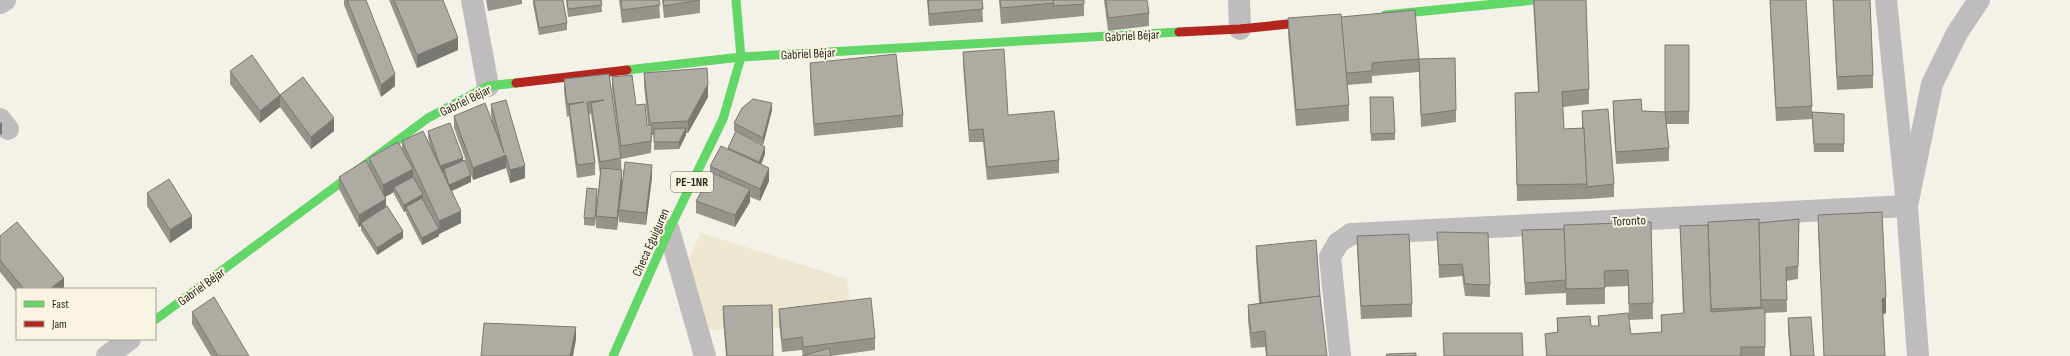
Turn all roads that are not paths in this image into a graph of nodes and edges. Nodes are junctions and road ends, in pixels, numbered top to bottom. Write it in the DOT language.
graph roads {
  1 [pos="5,0"];
  2 [pos="472,0"];
  3 [pos="736,0"];
  4 [pos="1239,0"];
  5 [pos="1535,0"];
  6 [pos="1886,0"];
  7 [pos="1979,0"];
  8 [pos="0,3"];
  9 [pos="1372,16"];
  10 [pos="1326,20"];
  11 [pos="1240,29"];
  12 [pos="741,57"];
  13 [pos="488,86"];
  14 [pos="1907,206"];
  15 [pos="669,230"];
  16 [pos="156,319"];
  17 [pos="129,340"];
  18 [pos="107,356"];
  19 [pos="613,356"];
  20 [pos="706,356"];
  21 [pos="1340,356"];
  22 [pos="1918,356"];
  1 -- 8 [label="street"];
  2 -- 13 [label="street"];
  3 -- 12 [label="street, Checa Eguiguren / PE-1NR"];
  4 -- 11 [label="street"];
  5 -- 9 [label="street"];
  6 -- 14 [label="street"];
  7 -- 14 [label="street"];
  10 -- 11 [label="street, Gabriel Béjar"];
  11 -- 12 [label="street, Gabriel Béjar"];
  12 -- 13 [label="street, Gabriel Béjar"];
  12 -- 15 [label="street, Checa Eguiguren / PE-1NR"];
  13 -- 16 [label="street, Gabriel Béjar"];
  14 -- 21 [label="street, Toronto"];
  14 -- 22 [label="street"];
  15 -- 19 [label="street, Checa Eguiguren / PE-1NR"];
  15 -- 20 [label="street"];
  17 -- 18 [label="street"];
}
